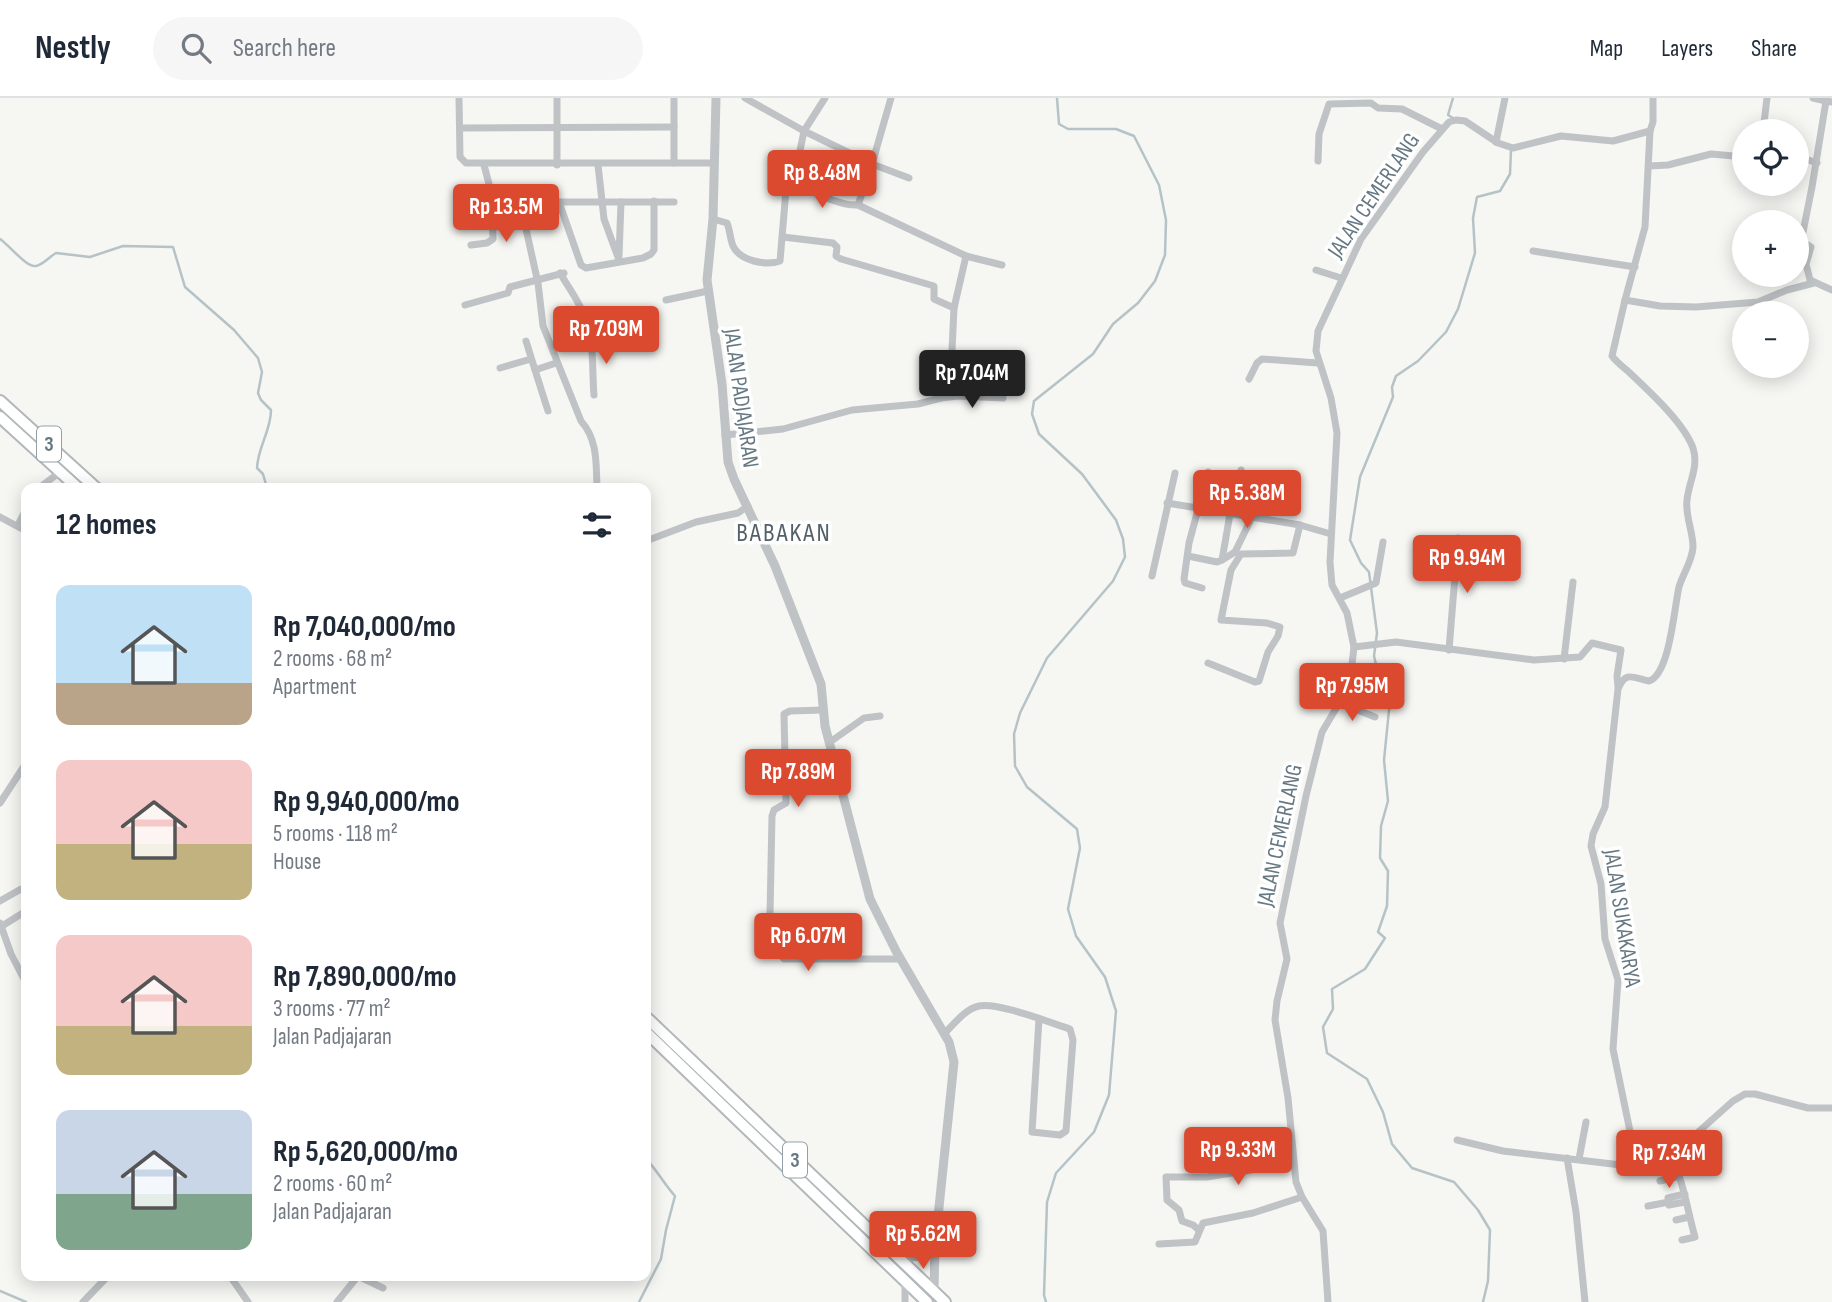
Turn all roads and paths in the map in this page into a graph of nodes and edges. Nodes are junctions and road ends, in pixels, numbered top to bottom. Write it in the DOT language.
graph roads {
  1 [pos="459,98"];
  2 [pos="557,98"];
  3 [pos="674,98"];
  4 [pos="716,98"];
  5 [pos="745,98"];
  6 [pos="825,98"];
  7 [pos="891,98"];
  8 [pos="1505,98"];
  9 [pos="1653,98"];
  10 [pos="1767,98"];
  11 [pos="1814,98"];
  12 [pos="1828,100"];
  13 [pos="1764,119"];
  14 [pos="557,127"];
  15 [pos="674,127"];
  16 [pos="461,128"];
  17 [pos="1442,129"];
  18 [pos="804,131"];
  19 [pos="1650,131"];
  20 [pos="1496,142"];
  21 [pos="1732,156"];
  22 [pos="1809,160"];
  23 [pos="1318,161"];
  24 [pos="674,163"];
  25 [pos="715,163"];
  26 [pos="1816,163"];
  27 [pos="484,164"];
  28 [pos="556,164"];
  29 [pos="598,164"];
  30 [pos="872,164"];
  31 [pos="1649,166"];
  32 [pos="909,178"];
  33 [pos="791,180"];
  34 [pos="654,201"];
  35 [pos="520,202"];
  36 [pos="559,202"];
  37 [pos="621,202"];
  38 [pos="674,202"];
  39 [pos="495,203"];
  40 [pos="601,203"];
  41 [pos="858,205"];
  42 [pos="713,219"];
  43 [pos="783,237"];
  44 [pos="471,245"];
  45 [pos="1533,251"];
  46 [pos="966,256"];
  47 [pos="619,260"];
  48 [pos="1002,265"];
  49 [pos="1635,267"];
  50 [pos="1317,270"];
  51 [pos="1341,278"];
  52 [pos="537,280"];
  53 [pos="1814,284"];
  54 [pos="1832,290"];
  55 [pos="708,291"];
  56 [pos="666,300"];
  57 [pos="1625,300"];
  58 [pos="465,305"];
  59 [pos="954,308"];
  60 [pos="526,341"];
  61 [pos="531,359"];
  62 [pos="556,363"];
  63 [pos="1318,363"];
  64 [pos="500,368"];
  65 [pos="535,370"];
  66 [pos="1249,379"];
  67 [pos="594,395"];
  68 [pos="941,398"];
  69 [pos="1003,398"];
  70 [pos="0,401"];
  71 [pos="548,411"];
  72 [pos="0,417"];
  73 [pos="725,435"];
  74 [pos="1241,470"];
  75 [pos="60,472"];
  76 [pos="1208,472"];
  77 [pos="1175,473"];
  78 [pos="46,483"];
  79 [pos="72,483"];
  80 [pos="90,483"];
  81 [pos="597,483"];
  82 [pos="1267,484"];
  83 [pos="1167,503"];
  84 [pos="748,506"];
  85 [pos="1197,509"];
  86 [pos="1230,514"];
  87 [pos="0,517"];
  88 [pos="1256,518"];
  89 [pos="21,519"];
  90 [pos="18,525"];
  91 [pos="1300,525"];
  92 [pos="21,527"];
  93 [pos="1331,534"];
  94 [pos="1458,538"];
  95 [pos="651,539"];
  96 [pos="1383,541"];
  97 [pos="1188,556"];
  98 [pos="1222,560"];
  99 [pos="1152,576"];
  100 [pos="1573,582"];
  101 [pos="1202,588"];
  102 [pos="1340,598"];
  103 [pos="1354,647"];
  104 [pos="1449,650"];
  105 [pos="1564,659"];
  106 [pos="1208,663"];
  107 [pos="1618,689"];
  108 [pos="1340,703"];
  109 [pos="824,709"];
  110 [pos="880,716"];
  111 [pos="1375,717"];
  112 [pos="830,742"];
  113 [pos="21,770"];
  114 [pos="0,803"];
  115 [pos="21,889"];
  116 [pos="0,901"];
  117 [pos="21,914"];
  118 [pos="1,924"];
  119 [pos="4,946"];
  120 [pos="901,959"];
  121 [pos="21,975"];
  122 [pos="1039,1019"];
  123 [pos="651,1022"];
  124 [pos="944,1034"];
  125 [pos="651,1037"];
  126 [pos="1832,1108"];
  127 [pos="1586,1122"];
  128 [pos="1457,1140"];
  129 [pos="1642,1153"];
  130 [pos="1670,1157"];
  131 [pos="1567,1158"];
  132 [pos="1579,1159"];
  133 [pos="1293,1163"];
  134 [pos="1652,1164"];
  135 [pos="1675,1177"];
  136 [pos="1660,1181"];
  137 [pos="825,1197"];
  138 [pos="1302,1197"];
  139 [pos="1685,1198"];
  140 [pos="1648,1206"];
  141 [pos="939,1215"];
  142 [pos="1689,1217"];
  143 [pos="1676,1220"];
  144 [pos="865,1228"];
  145 [pos="1199,1230"];
  146 [pos="1682,1240"];
  147 [pos="1159,1244"];
  148 [pos="935,1246"];
  149 [pos="898,1259"];
  150 [pos="103,1281"];
  151 [pos="233,1281"];
  152 [pos="354,1281"];
  153 [pos="368,1281"];
  154 [pos="905,1281"];
  155 [pos="383,1288"];
  156 [pos="931,1297"];
  157 [pos="83,1302"];
  158 [pos="248,1302"];
  159 [pos="337,1302"];
  160 [pos="905,1302"];
  161 [pos="945,1302"];
  162 [pos="1328,1302"];
  163 [pos="1585,1302"];
  1 -- 16 [label="street"];
  2 -- 14 [label="street"];
  3 -- 15 [label="street"];
  4 -- 25 [label="street, JALAN PADJAJARAN"];
  5 -- 18 [label="street"];
  6 -- 18 [label="street"];
  7 -- 30 [label="street"];
  8 -- 20 [label="street"];
  9 -- 19 [label="street"];
  10 -- 13 [label="street"];
  11 -- 12 [label="street"];
  12 -- 26 [label="street"];
  14 -- 15 [label="street"];
  14 -- 16 [label="street"];
  14 -- 28 [label="street"];
  15 -- 24 [label="street"];
  16 -- 27 [label="street"];
  17 -- 20 [label="street, JALAN CEMERLANG"];
  17 -- 23 [label="street"];
  17 -- 51 [label="street, JALAN CEMERLANG"];
  18 -- 30 [label="street"];
  18 -- 33 [label="street"];
  19 -- 20 [label="street"];
  19 -- 31 [label="street"];
  21 -- 31 [label="street"];
  22 -- 26 [label="street"];
  24 -- 25 [label="street"];
  24 -- 29 [label="street"];
  25 -- 42 [label="street, JALAN PADJAJARAN"];
  26 -- 53 [label="street"];
  27 -- 28 [label="street"];
  27 -- 39 [label="street"];
  28 -- 29 [label="street"];
  29 -- 40 [label="street"];
  30 -- 32 [label="street"];
  30 -- 41 [label="street"];
  31 -- 49 [label="street"];
  33 -- 41 [label="street"];
  33 -- 43 [label="street"];
  34 -- 37 [label="street"];
  34 -- 38 [label="street"];
  34 -- 47 [label="street"];
  35 -- 36 [label="street"];
  35 -- 39 [label="street"];
  35 -- 52 [label="street"];
  36 -- 40 [label="street"];
  36 -- 47 [label="street"];
  37 -- 40 [label="street"];
  37 -- 47 [label="street"];
  39 -- 44 [label="street"];
  40 -- 47 [label="street"];
  41 -- 46 [label="street"];
  42 -- 43 [label="street"];
  42 -- 55 [label="street, JALAN PADJAJARAN"];
  43 -- 59 [label="street"];
  45 -- 49 [label="street"];
  46 -- 48 [label="street"];
  46 -- 59 [label="street"];
  49 -- 57 [label="street"];
  50 -- 51 [label="street"];
  51 -- 63 [label="street, JALAN CEMERLANG"];
  52 -- 58 [label="street"];
  52 -- 62 [label="street"];
  52 -- 67 [label="street"];
  53 -- 54 [label="street"];
  53 -- 57 [label="street"];
  55 -- 56 [label="street"];
  55 -- 73 [label="street, JALAN PADJAJARAN"];
  57 -- 107 [label="street"];
  59 -- 68 [label="street"];
  60 -- 61 [label="street"];
  61 -- 64 [label="street"];
  61 -- 65 [label="street"];
  62 -- 65 [label="street"];
  62 -- 81 [label="street"];
  63 -- 66 [label="street"];
  63 -- 93 [label="street, JALAN CEMERLANG"];
  65 -- 71 [label="street"];
  68 -- 69 [label="street"];
  68 -- 73 [label="street"];
  70 -- 80 [label="main road, 3"];
  72 -- 75 [label="main road, 3"];
  73 -- 84 [label="street, JALAN PADJAJARAN"];
  74 -- 86 [label="street"];
  75 -- 78 [label="street"];
  75 -- 79 [label="main road, 3"];
  76 -- 85 [label="street"];
  77 -- 83 [label="street"];
  82 -- 88 [label="street"];
  83 -- 85 [label="street"];
  83 -- 99 [label="street"];
  84 -- 95 [label="street"];
  84 -- 109 [label="street, JALAN PADJAJARAN"];
  85 -- 86 [label="street"];
  85 -- 97 [label="street"];
  86 -- 88 [label="street"];
  86 -- 98 [label="street"];
  87 -- 90 [label="street"];
  88 -- 91 [label="street"];
  88 -- 98 [label="street"];
  89 -- 90 [label="street"];
  90 -- 92 [label="street"];
  91 -- 93 [label="street"];
  91 -- 106 [label="street"];
  93 -- 102 [label="street, JALAN CEMERLANG"];
  94 -- 104 [label="street"];
  96 -- 102 [label="street"];
  97 -- 98 [label="street"];
  97 -- 101 [label="street"];
  100 -- 105 [label="street"];
  102 -- 103 [label="street, JALAN CEMERLANG"];
  103 -- 104 [label="street"];
  103 -- 108 [label="street, JALAN CEMERLANG"];
  104 -- 105 [label="street"];
  105 -- 107 [label="street, JALAN SUKAKARYA"];
  107 -- 129 [label="street, JALAN SUKAKARYA"];
  108 -- 111 [label="street"];
  108 -- 133 [label="street, JALAN CEMERLANG"];
  109 -- 112 [label="street, JALAN PADJAJARAN"];
  109 -- 120 [label="street"];
  110 -- 112 [label="street"];
  112 -- 120 [label="street, JALAN PADJAJARAN"];
  113 -- 114 [label="street"];
  115 -- 116 [label="street"];
  117 -- 118 [label="street"];
  118 -- 119 [label="street"];
  119 -- 121 [label="street"];
  120 -- 124 [label="street, JALAN PADJAJARAN"];
  122 -- 122 [label="street"];
  122 -- 124 [label="street"];
  123 -- 137 [label="main road, 3"];
  124 -- 141 [label="street, JALAN PADJAJARAN"];
  125 -- 137 [label="main road, 3"];
  126 -- 130 [label="street"];
  127 -- 132 [label="street"];
  128 -- 131 [label="street"];
  129 -- 130 [label="street"];
  129 -- 132 [label="street"];
  130 -- 134 [label="street"];
  130 -- 135 [label="street"];
  131 -- 132 [label="street"];
  131 -- 163 [label="street"];
  133 -- 138 [label="street, JALAN CEMERLANG"];
  133 -- 145 [label="street"];
  135 -- 136 [label="street"];
  135 -- 139 [label="street"];
  137 -- 144 [label="main road, 3"];
  137 -- 154 [label="main road, 3"];
  138 -- 145 [label="street"];
  138 -- 162 [label="street, JALAN CEMERLANG"];
  139 -- 140 [label="street"];
  139 -- 142 [label="street"];
  141 -- 144 [label="street"];
  141 -- 148 [label="street, JALAN PADJAJARAN"];
  142 -- 143 [label="street"];
  142 -- 146 [label="street"];
  144 -- 149 [label="main road, 3"];
  145 -- 147 [label="street"];
  148 -- 149 [label="street"];
  148 -- 156 [label="street, JALAN PADJAJARAN"];
  149 -- 156 [label="main road, 3"];
  150 -- 157 [label="street"];
  151 -- 158 [label="street"];
  152 -- 159 [label="street"];
  153 -- 155 [label="street"];
  154 -- 156 [label="main road, 3"];
  154 -- 160 [label="street"];
  156 -- 161 [label="main road, 3"];
}
